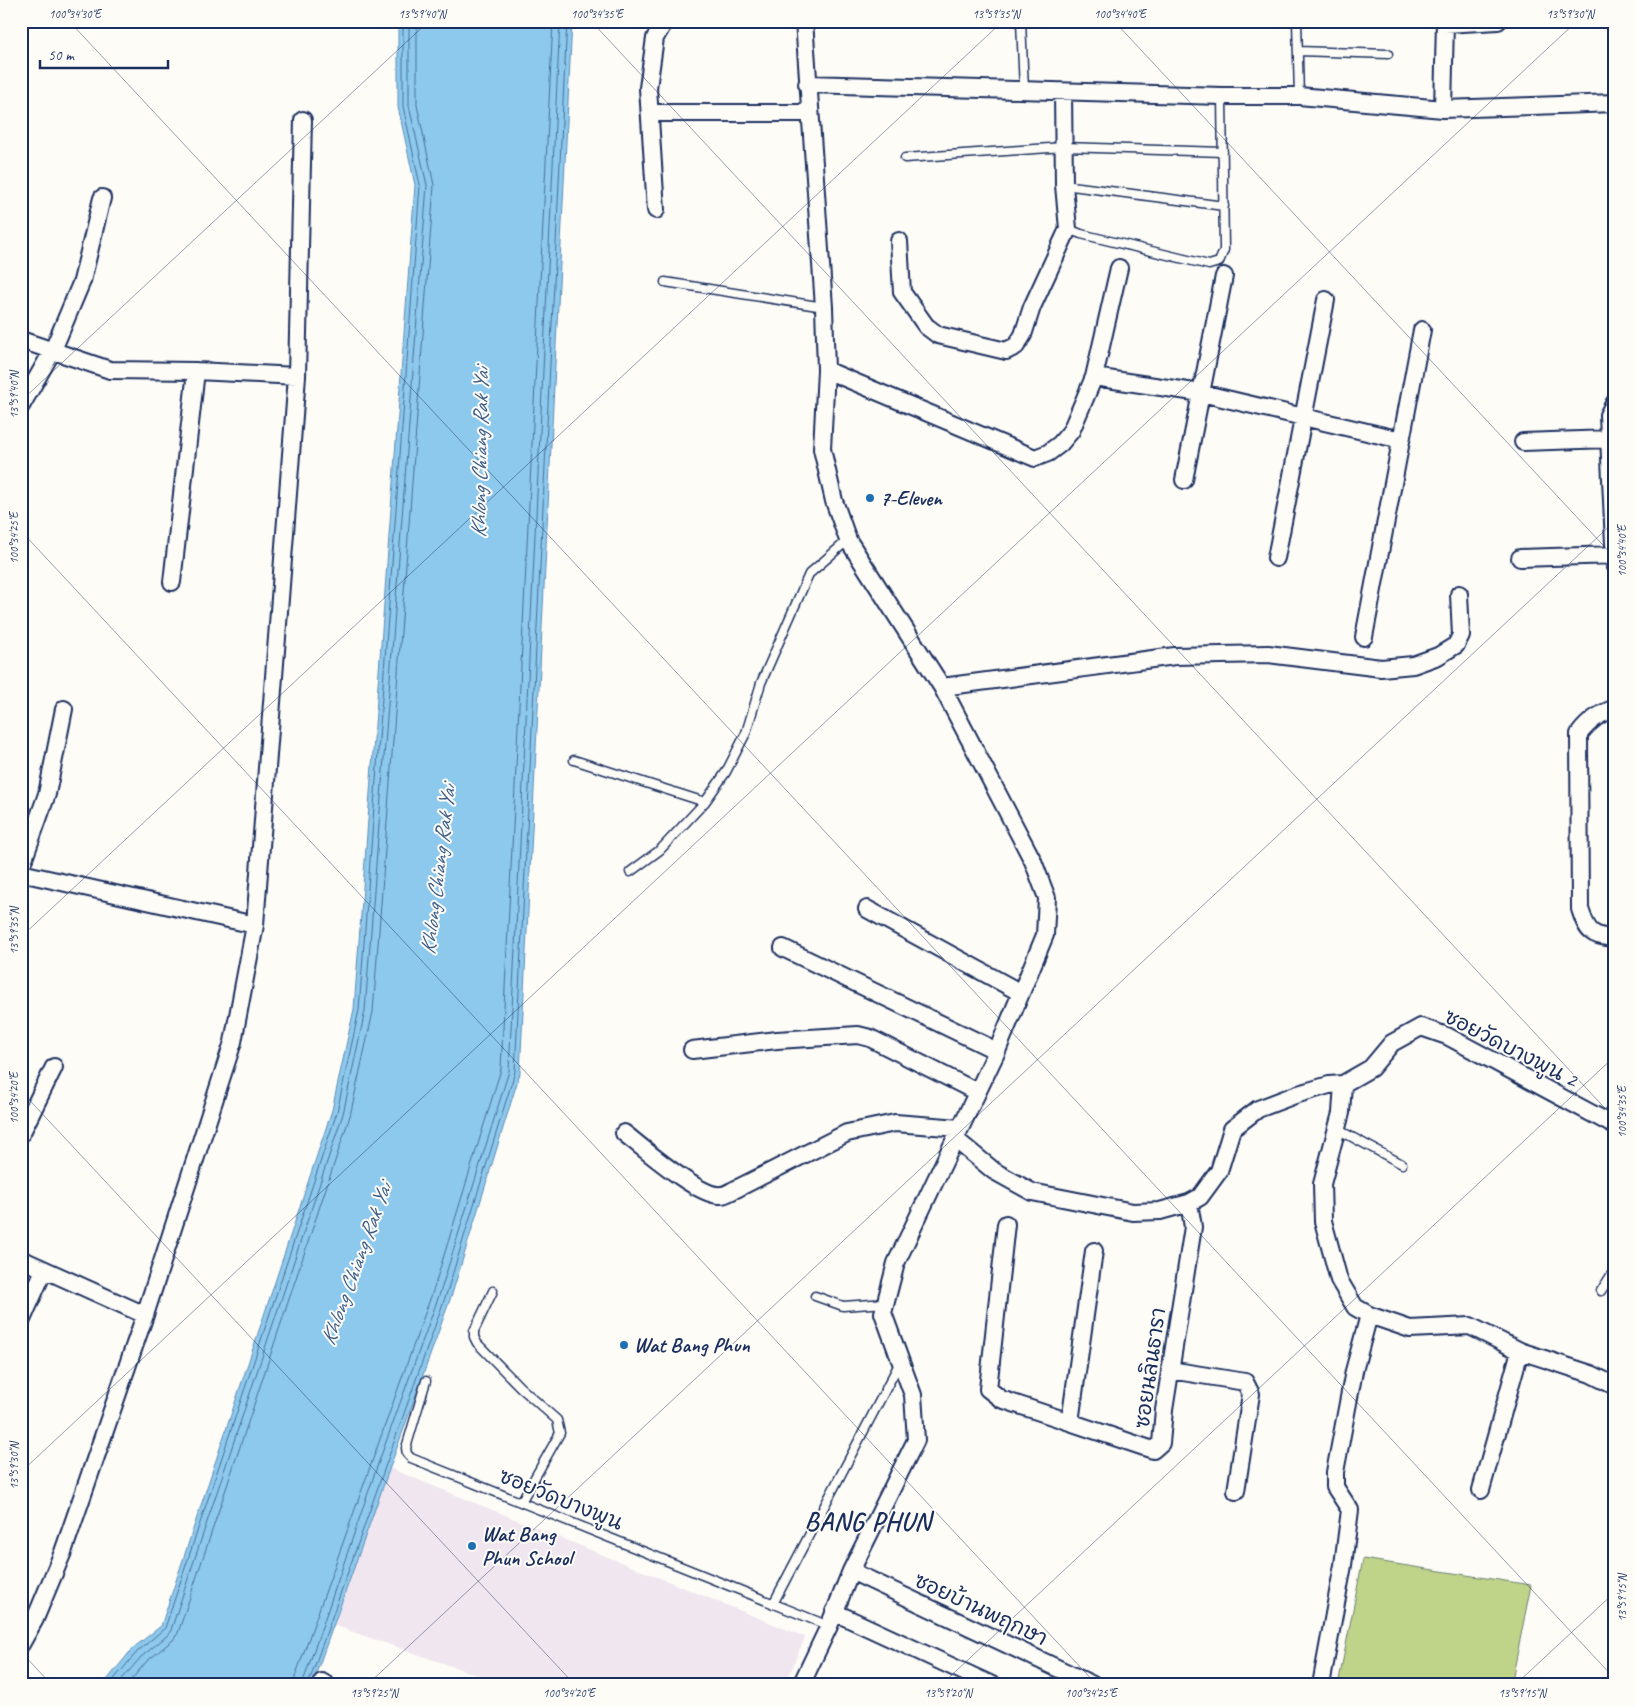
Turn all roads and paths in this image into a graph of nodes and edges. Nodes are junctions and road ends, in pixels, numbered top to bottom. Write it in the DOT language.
graph roads {
  1 [pos="665,21"];
  2 [pos="804,21"];
  3 [pos="1021,21"];
  4 [pos="1297,21"];
  5 [pos="1498,21"];
  6 [pos="1445,23"];
  7 [pos="1298,51"];
  8 [pos="1388,54"];
  9 [pos="807,84"];
  10 [pos="1024,90"];
  11 [pos="1064,92"];
  12 [pos="1222,96"];
  13 [pos="1299,96"];
  14 [pos="1615,103"];
  15 [pos="1443,109"];
  16 [pos="650,113"];
  17 [pos="810,113"];
  18 [pos="303,120"];
  19 [pos="1064,147"];
  20 [pos="1223,152"];
  21 [pos="905,158"];
  22 [pos="1064,185"];
  23 [pos="102,198"];
  24 [pos="1224,206"];
  25 [pos="656,210"];
  26 [pos="1068,229"];
  27 [pos="899,241"];
  28 [pos="1119,268"];
  29 [pos="1224,276"];
  30 [pos="665,282"];
  31 [pos="1326,300"];
  32 [pos="824,307"];
  33 [pos="1422,330"];
  34 [pos="21,340"];
  35 [pos="52,350"];
  36 [pos="196,370"];
  37 [pos="826,370"];
  38 [pos="297,376"];
  39 [pos="1094,377"];
  40 [pos="1201,393"];
  41 [pos="1615,402"];
  42 [pos="21,406"];
  43 [pos="1303,418"];
  44 [pos="1609,439"];
  45 [pos="1401,440"];
  46 [pos="1523,442"];
  47 [pos="1184,480"];
  48 [pos="848,540"];
  49 [pos="1615,555"];
  50 [pos="1276,558"];
  51 [pos="1520,558"];
  52 [pos="1615,565"];
  53 [pos="172,582"];
  54 [pos="1459,594"];
  55 [pos="1364,637"];
  56 [pos="942,687"];
  57 [pos="1615,708"];
  58 [pos="64,709"];
  59 [pos="574,760"];
  60 [pos="705,802"];
  61 [pos="21,867"];
  62 [pos="630,872"];
  63 [pos="21,873"];
  64 [pos="867,909"];
  65 [pos="255,925"];
  66 [pos="1615,938"];
  67 [pos="783,948"];
  68 [pos="1021,993"];
  69 [pos="692,1050"];
  70 [pos="996,1050"];
  71 [pos="54,1067"];
  72 [pos="1343,1084"];
  73 [pos="977,1092"];
  74 [pos="1615,1126"];
  75 [pos="1337,1129"];
  76 [pos="624,1133"];
  77 [pos="957,1133"];
  78 [pos="21,1134"];
  79 [pos="1402,1164"];
  80 [pos="1189,1203"];
  81 [pos="1006,1224"];
  82 [pos="1094,1251"];
  83 [pos="21,1259"];
  84 [pos="1615,1269"];
  85 [pos="44,1270"];
  86 [pos="493,1291"];
  87 [pos="1601,1291"];
  88 [pos="815,1296"];
  89 [pos="886,1303"];
  90 [pos="145,1315"];
  91 [pos="1369,1315"];
  92 [pos="21,1322"];
  93 [pos="1520,1352"];
  94 [pos="901,1360"];
  95 [pos="1170,1370"];
  96 [pos="426,1381"];
  97 [pos="1615,1386"];
  98 [pos="1070,1422"];
  99 [pos="1481,1490"];
  100 [pos="1236,1491"];
  101 [pos="522,1502"];
  102 [pos="851,1572"];
  103 [pos="773,1604"];
  104 [pos="832,1619"];
  105 [pos="21,1644"];
  106 [pos="801,1685"];
  107 [pos="992,1685"];
  108 [pos="1093,1685"];
  109 [pos="1321,1685"];
  1 -- 16 [label="street"];
  2 -- 9 [label="street"];
  3 -- 10 [label="lane"];
  4 -- 7 [label="lane"];
  5 -- 6 [label="street"];
  6 -- 15 [label="street"];
  7 -- 8 [label="lane"];
  7 -- 13 [label="lane"];
  9 -- 10 [label="street"];
  9 -- 17 [label="street"];
  10 -- 11 [label="street"];
  11 -- 12 [label="street"];
  11 -- 19 [label="street"];
  12 -- 13 [label="street"];
  12 -- 20 [label="lane"];
  13 -- 15 [label="street"];
  14 -- 15 [label="street"];
  16 -- 17 [label="street"];
  16 -- 25 [label="street"];
  17 -- 32 [label="street"];
  18 -- 38 [label="street"];
  19 -- 20 [label="lane"];
  19 -- 21 [label="lane"];
  19 -- 22 [label="street"];
  20 -- 24 [label="lane"];
  22 -- 24 [label="lane"];
  22 -- 26 [label="street"];
  23 -- 35 [label="street"];
  24 -- 26 [label="lane"];
  26 -- 27 [label="street"];
  28 -- 39 [label="street"];
  29 -- 40 [label="street"];
  30 -- 32 [label="lane"];
  31 -- 43 [label="street"];
  32 -- 37 [label="street"];
  33 -- 45 [label="street"];
  34 -- 35 [label="street"];
  35 -- 36 [label="street"];
  35 -- 42 [label="street"];
  36 -- 38 [label="street"];
  36 -- 53 [label="street"];
  37 -- 39 [label="street"];
  37 -- 48 [label="street"];
  38 -- 65 [label="street"];
  39 -- 40 [label="street"];
  40 -- 43 [label="street"];
  40 -- 47 [label="street"];
  41 -- 44 [label="street"];
  43 -- 45 [label="street"];
  43 -- 50 [label="street"];
  44 -- 46 [label="street"];
  44 -- 49 [label="street"];
  45 -- 55 [label="street"];
  48 -- 56 [label="street"];
  48 -- 60 [label="lane"];
  49 -- 51 [label="street"];
  49 -- 52 [label="street"];
  54 -- 56 [label="street"];
  56 -- 68 [label="street"];
  57 -- 66 [label="street"];
  58 -- 61 [label="street"];
  59 -- 60 [label="lane"];
  60 -- 62 [label="lane"];
  63 -- 65 [label="street"];
  64 -- 68 [label="street"];
  65 -- 90 [label="street"];
  67 -- 70 [label="street"];
  68 -- 70 [label="street"];
  69 -- 73 [label="street"];
  70 -- 73 [label="street"];
  71 -- 78 [label="street"];
  72 -- 74 [label="street, ซอยวัดบางพูน 2"];
  72 -- 75 [label="street"];
  72 -- 80 [label="street, ซอยวัดบางพูน 2"];
  73 -- 77 [label="street"];
  75 -- 79 [label="lane"];
  75 -- 91 [label="street"];
  76 -- 77 [label="street"];
  77 -- 80 [label="street, ซอยวัดบางพูน 2"];
  77 -- 89 [label="street"];
  80 -- 95 [label="street, ซอยนลินธารา"];
  81 -- 98 [label="street, ซอยนลินธารา"];
  82 -- 98 [label="street"];
  83 -- 85 [label="street"];
  84 -- 87 [label="lane"];
  85 -- 90 [label="street"];
  85 -- 92 [label="street"];
  86 -- 101 [label="lane"];
  88 -- 89 [label="lane"];
  89 -- 94 [label="street"];
  90 -- 105 [label="street"];
  91 -- 93 [label="street"];
  91 -- 109 [label="street"];
  93 -- 97 [label="street"];
  93 -- 99 [label="street"];
  94 -- 102 [label="street"];
  94 -- 103 [label="lane"];
  95 -- 98 [label="street, ซอยนลินธารา"];
  95 -- 100 [label="street"];
  96 -- 101 [label="lane, ซอยวัดบางพูน"];
  101 -- 103 [label="lane, ซอยวัดบางพูน"];
  102 -- 104 [label="street"];
  102 -- 108 [label="street, ซอยบ้านพฤกษา"];
  103 -- 104 [label="lane, ซอยวัดบางพูน"];
  104 -- 106 [label="street"];
  104 -- 107 [label="street"];
}
